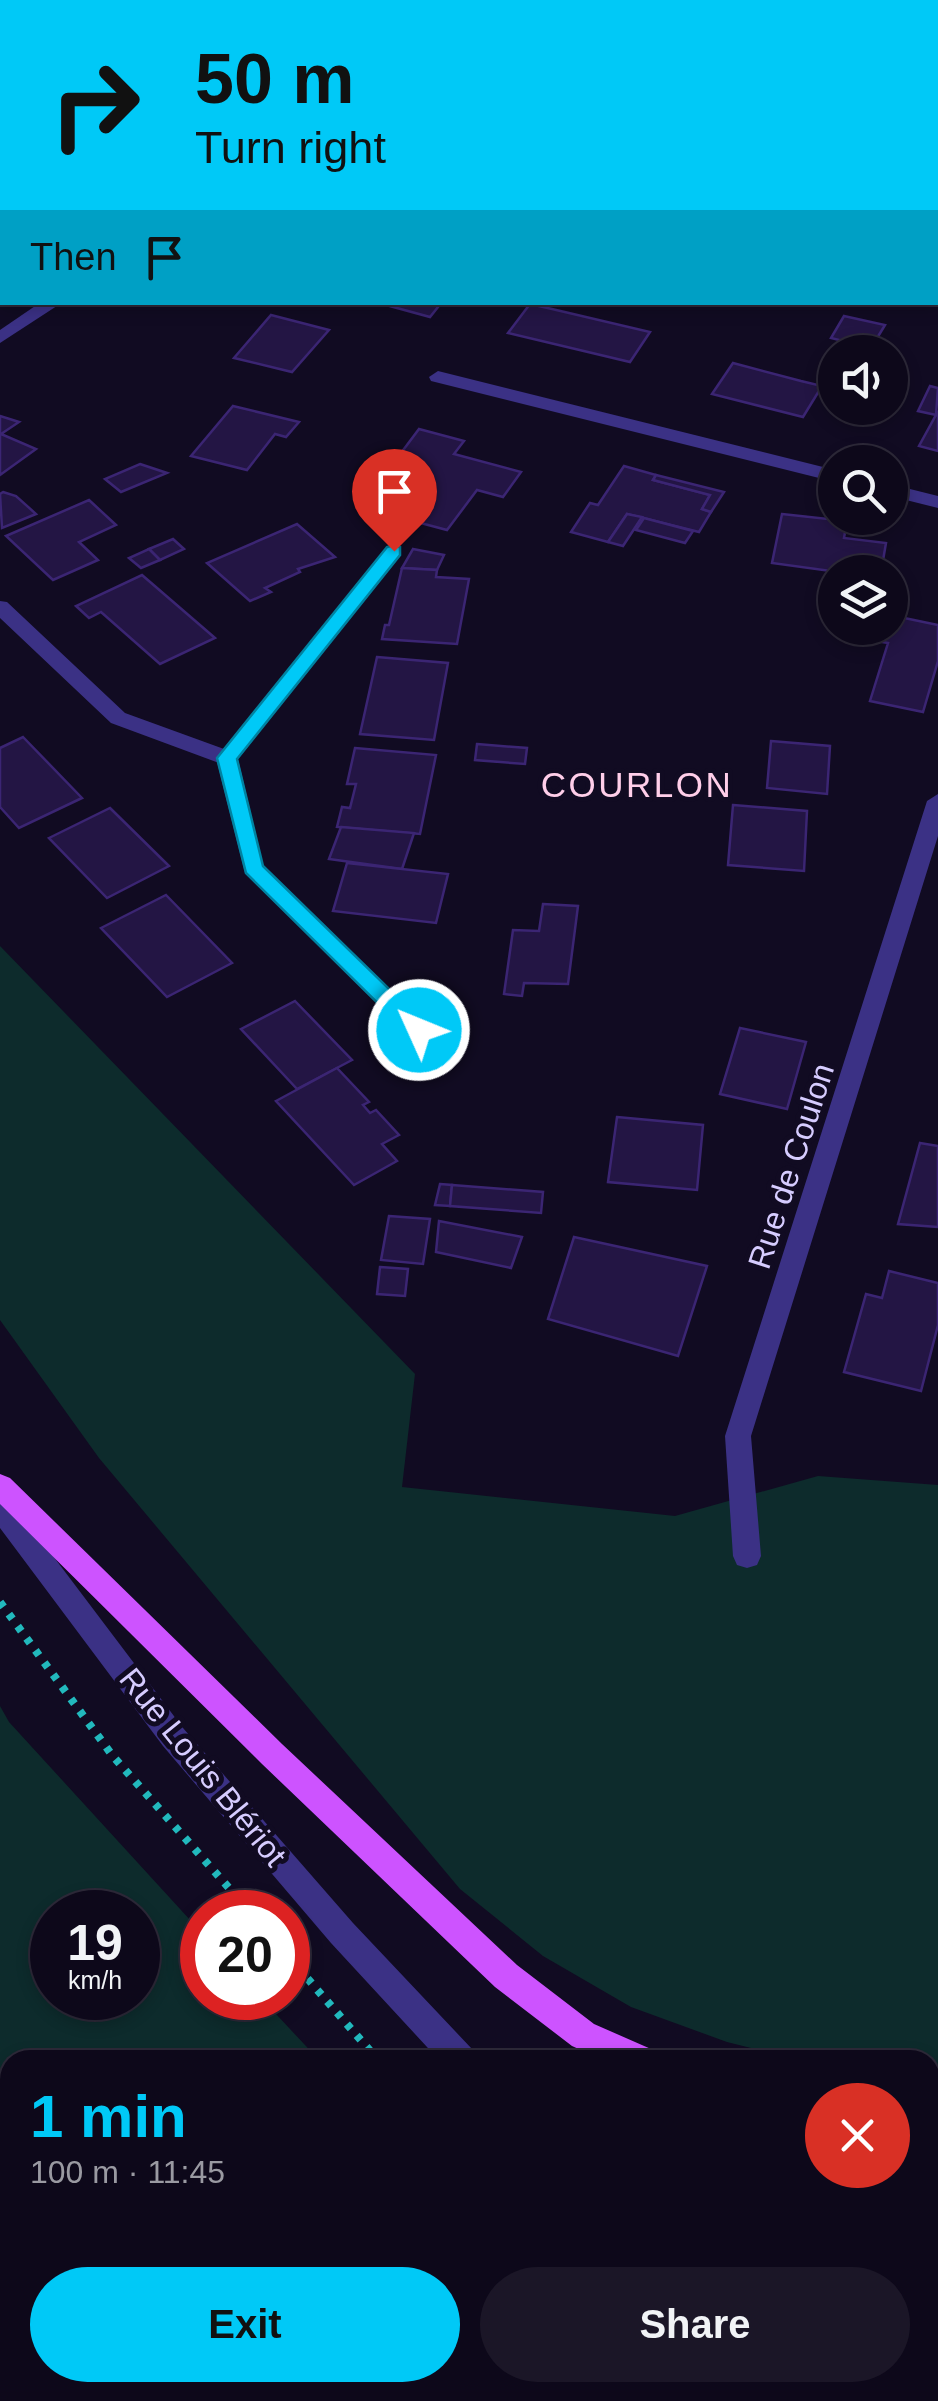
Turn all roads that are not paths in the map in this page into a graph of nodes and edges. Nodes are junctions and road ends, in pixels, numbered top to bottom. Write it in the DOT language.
graph roads {
  1 [pos="50,305"];
  2 [pos="0,338"];
  3 [pos="438,377"];
  4 [pos="818,472"];
  5 [pos="908,494"];
  6 [pos="938,502"];
  7 [pos="394,551"];
  8 [pos="0,607"];
  9 [pos="227,758"];
  10 [pos="938,801"];
  11 [pos="419,1030"];
  12 [pos="0,1486"];
  13 [pos="0,1508"];
  14 [pos="747,1556"];
  15 [pos="452,2050"];
  16 [pos="618,2050"];
  1 -- 2 [label="street"];
  3 -- 4 [label="street"];
  5 -- 6 [label="street"];
  7 -- 9 [label="street"];
  8 -- 9 [label="street"];
  9 -- 11 [label="street"];
  10 -- 14 [label="street, Rue de Coulon"];
  12 -- 16 [label="main road"];
  13 -- 15 [label="street, Rue Louis Blériot"];
}
